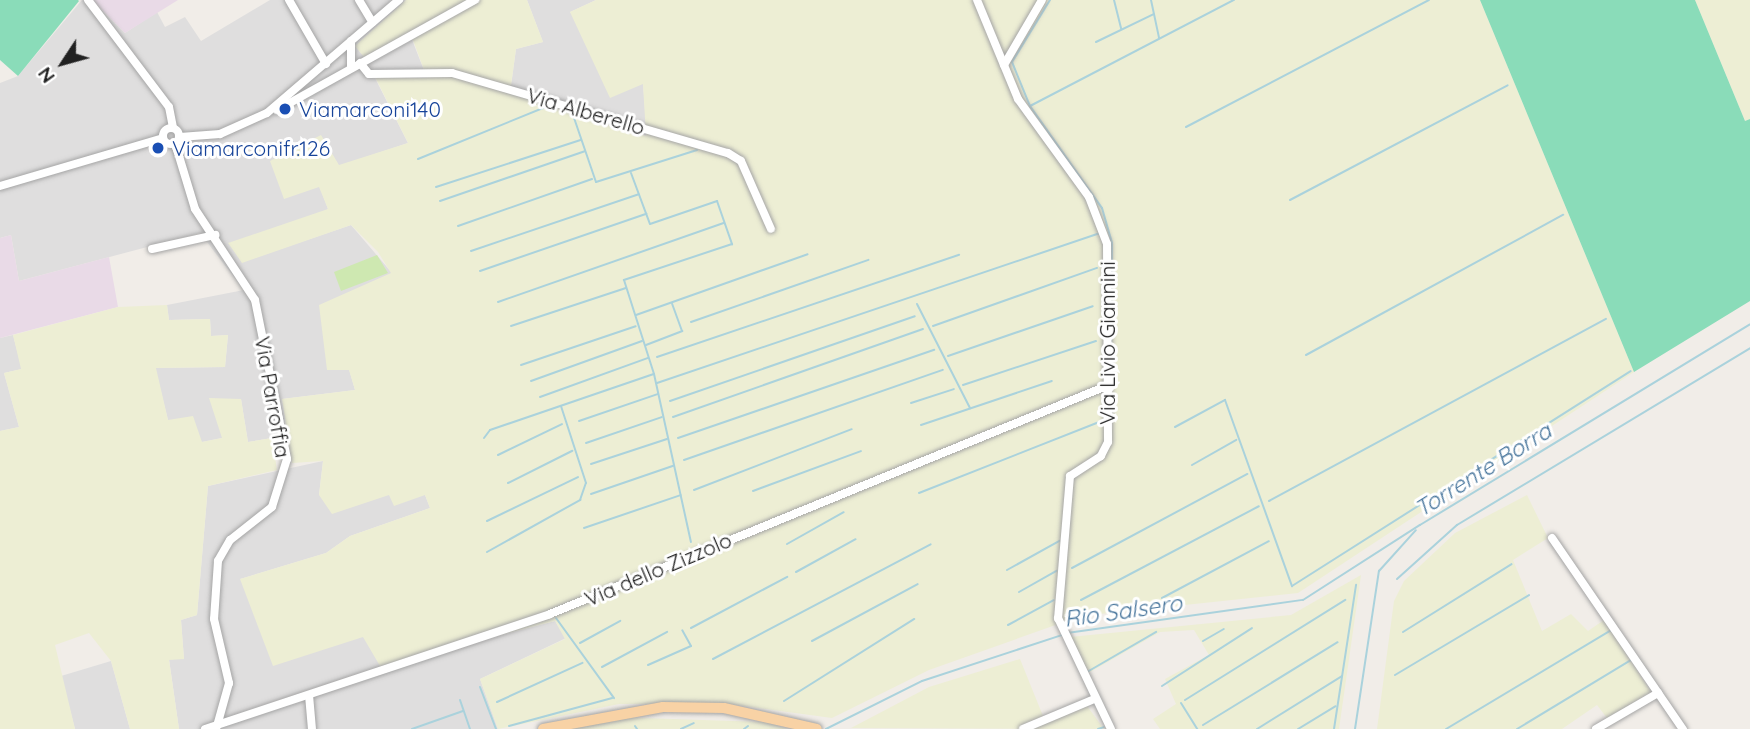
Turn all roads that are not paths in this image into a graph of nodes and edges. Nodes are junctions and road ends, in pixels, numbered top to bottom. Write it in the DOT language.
graph roads {
  1 [pos="88,0"];
  2 [pos="289,0"];
  3 [pos="359,0"];
  4 [pos="399,0"];
  5 [pos="475,0"];
  6 [pos="977,0"];
  7 [pos="1042,0"];
  8 [pos="372,22"];
  9 [pos="353,57"];
  10 [pos="1004,65"];
  11 [pos="323,66"];
  12 [pos="325,82"];
  13 [pos="267,113"];
  14 [pos="173,127"];
  15 [pos="163,138"];
  16 [pos="177,140"];
  17 [pos="0,186"];
  18 [pos="771,229"];
  19 [pos="215,236"];
  20 [pos="152,249"];
  21 [pos="1104,387"];
  22 [pos="1552,538"];
  23 [pos="1658,693"];
  24 [pos="309,695"];
  25 [pos="1092,700"];
  26 [pos="216,727"];
  27 [pos="205,729"];
  28 [pos="312,729"];
  29 [pos="543,729"];
  30 [pos="817,729"];
  31 [pos="1023,729"];
  32 [pos="1111,729"];
  33 [pos="1595,729"];
  34 [pos="1683,729"];
  1 -- 14 [label="street"];
  2 -- 11 [label="street"];
  3 -- 8 [label="street"];
  4 -- 8 [label="street"];
  5 -- 9 [label="street"];
  6 -- 10 [label="street, Via Livio Giannini"];
  7 -- 10 [label="street"];
  8 -- 9 [label="street"];
  9 -- 11 [label="street"];
  9 -- 12 [label="street"];
  9 -- 18 [label="street, Via Alberello"];
  10 -- 21 [label="street, Via Livio Giannini"];
  11 -- 12 [label="street"];
  11 -- 13 [label="street"];
  12 -- 13 [label="street"];
  13 -- 16 [label="street"];
  14 -- 15 [label="street"];
  14 -- 16 [label="street"];
  15 -- 16 [label="street"];
  15 -- 17 [label="street"];
  16 -- 19 [label="street, Via Parroffia"];
  19 -- 20 [label="street"];
  19 -- 26 [label="street, Via Parroffia"];
  21 -- 24 [label="street, Via dello Zizzolo"];
  21 -- 25 [label="street, Via Livio Giannini"];
  22 -- 23 [label="street"];
  23 -- 33 [label="street"];
  23 -- 34 [label="street"];
  24 -- 26 [label="street, Via dello Zizzolo"];
  24 -- 28 [label="street"];
  25 -- 31 [label="street"];
  25 -- 32 [label="street, Via Livio Giannini"];
  26 -- 27 [label="street, Via dello Zizzolo"];
  29 -- 30 [label="main road"];
}
